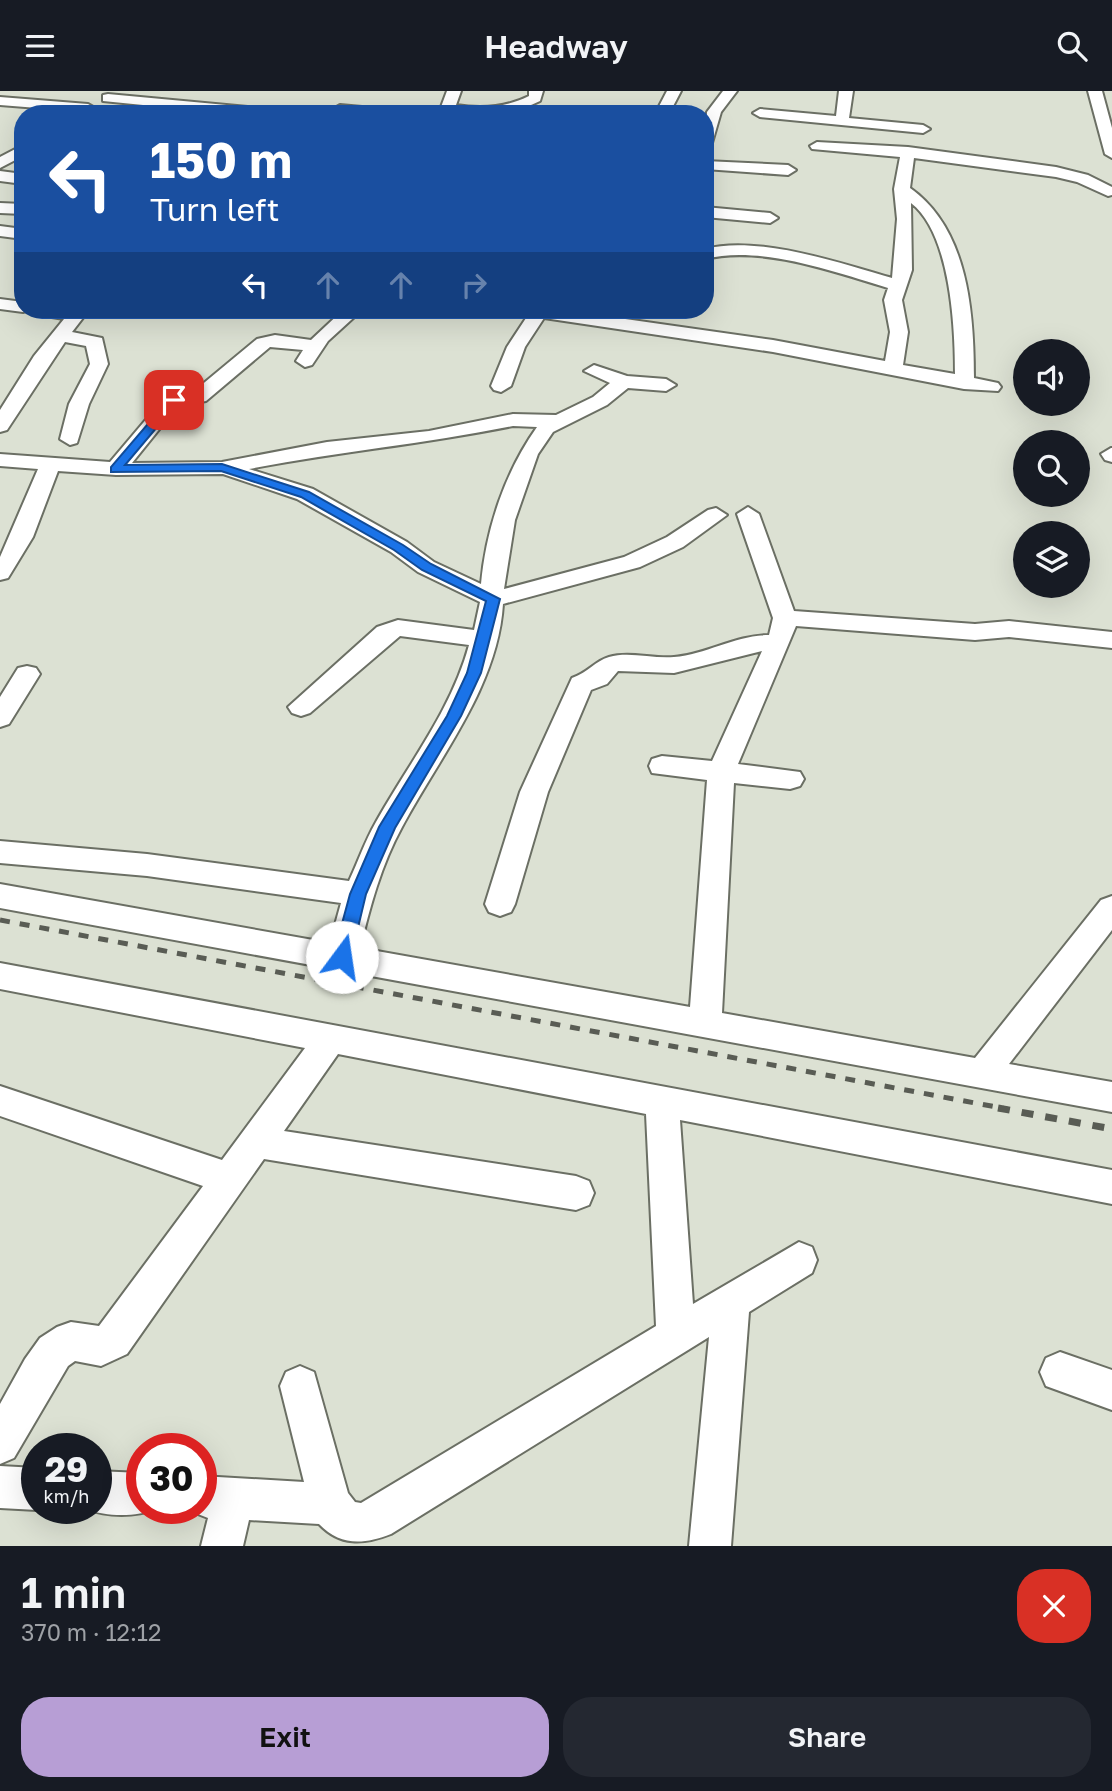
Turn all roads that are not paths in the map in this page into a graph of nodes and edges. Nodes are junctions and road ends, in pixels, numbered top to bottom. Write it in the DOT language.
graph roads {
  1 [pos="121,91"];
  2 [pos="355,91"];
  3 [pos="536,91"];
  4 [pos="730,91"];
  5 [pos="846,91"];
  6 [pos="108,98"];
  7 [pos="1102,100"];
  8 [pos="0,101"];
  9 [pos="33,105"];
  10 [pos="95,105"];
  11 [pos="183,105"];
  12 [pos="344,105"];
  13 [pos="521,105"];
  14 [pos="714,112"];
  15 [pos="760,113"];
  16 [pos="842,120"];
  17 [pos="923,129"];
  18 [pos="817,146"];
  19 [pos="908,152"];
  20 [pos="1112,154"];
  21 [pos="714,166"];
  22 [pos="1112,169"];
  23 [pos="788,170"];
  24 [pos="902,190"];
  25 [pos="714,213"];
  26 [pos="770,218"];
  27 [pos="714,253"];
  28 [pos="898,285"];
  29 [pos="72,319"];
  30 [pos="344,319"];
  31 [pos="530,319"];
  32 [pos="578,319"];
  33 [pos="59,335"];
  34 [pos="893,367"];
  35 [pos="594,371"];
  36 [pos="624,382"];
  37 [pos="964,383"];
  38 [pos="666,385"];
  39 [pos="501,386"];
  40 [pos="991,387"];
  41 [pos="557,421"];
  42 [pos="0,426"];
  43 [pos="70,439"];
  44 [pos="0,460"];
  45 [pos="50,465"];
  46 [pos="222,468"];
  47 [pos="116,469"];
  48 [pos="748,514"];
  49 [pos="716,515"];
  50 [pos="0,573"];
  51 [pos="493,599"];
  52 [pos="781,631"];
  53 [pos="484,639"];
  54 [pos="1112,640"];
  55 [pos="27,674"];
  56 [pos="300,707"];
  57 [pos="0,718"];
  58 [pos="662,766"];
  59 [pos="721,771"];
  60 [pos="790,779"];
  61 [pos="0,852"];
  62 [pos="358,894"];
  63 [pos="0,896"];
  64 [pos="500,904"];
  65 [pos="1112,908"];
  66 [pos="342,957"];
  67 [pos="0,976"];
  68 [pos="705,1024"];
  69 [pos="330,1039"];
  70 [pos="982,1074"];
  71 [pos="1112,1097"];
  72 [pos="0,1101"];
  73 [pos="662,1102"];
  74 [pos="255,1142"];
  75 [pos="229,1179"];
  76 [pos="1112,1187"];
  77 [pos="576,1193"];
  78 [pos="799,1260"];
  79 [pos="731,1302"];
  80 [pos="676,1336"];
  81 [pos="1060,1372"];
  82 [pos="300,1386"];
  83 [pos="1112,1390"];
  84 [pos="0,1444"];
  85 [pos="0,1487"];
  86 [pos="21,1488"];
  87 [pos="217,1498"];
  88 [pos="330,1504"];
  89 [pos="222,1546"];
  90 [pos="710,1546"];
  1 -- 6 [label="street"];
  2 -- 12 [label="street"];
  3 -- 13 [label="street"];
  4 -- 14 [label="street"];
  5 -- 16 [label="street"];
  6 -- 10 [label="street"];
  6 -- 11 [label="street"];
  7 -- 20 [label="street"];
  8 -- 9 [label="street"];
  15 -- 16 [label="street"];
  16 -- 17 [label="street"];
  18 -- 19 [label="street"];
  19 -- 22 [label="street"];
  19 -- 24 [label="street"];
  21 -- 23 [label="street"];
  24 -- 28 [label="street"];
  24 -- 37 [label="street"];
  25 -- 26 [label="street"];
  27 -- 28 [label="street"];
  28 -- 34 [label="street"];
  29 -- 33 [label="street"];
  30 -- 47 [label="street"];
  31 -- 39 [label="street"];
  32 -- 34 [label="street"];
  33 -- 42 [label="street"];
  33 -- 43 [label="street"];
  34 -- 37 [label="street"];
  35 -- 36 [label="street"];
  36 -- 38 [label="street"];
  36 -- 41 [label="street"];
  37 -- 40 [label="street"];
  41 -- 46 [label="street"];
  41 -- 51 [label="street"];
  44 -- 45 [label="street"];
  45 -- 47 [label="street"];
  45 -- 50 [label="street"];
  46 -- 47 [label="street"];
  46 -- 51 [label="street"];
  48 -- 52 [label="street"];
  49 -- 51 [label="street"];
  51 -- 53 [label="street"];
  52 -- 54 [label="street"];
  52 -- 59 [label="street"];
  52 -- 64 [label="street"];
  53 -- 56 [label="street"];
  53 -- 62 [label="street"];
  55 -- 57 [label="street"];
  58 -- 59 [label="street"];
  59 -- 60 [label="street"];
  59 -- 68 [label="street"];
  61 -- 62 [label="street"];
  62 -- 66 [label="street"];
  63 -- 66 [label="street"];
  65 -- 70 [label="street"];
  66 -- 68 [label="street"];
  67 -- 69 [label="street"];
  68 -- 70 [label="street"];
  69 -- 73 [label="street"];
  69 -- 74 [label="street"];
  70 -- 71 [label="street"];
  72 -- 75 [label="street"];
  73 -- 76 [label="street"];
  73 -- 80 [label="street"];
  74 -- 75 [label="street"];
  74 -- 77 [label="street"];
  75 -- 84 [label="street"];
  78 -- 79 [label="street"];
  79 -- 80 [label="street"];
  79 -- 90 [label="street"];
  80 -- 88 [label="street"];
  81 -- 83 [label="street"];
  82 -- 88 [label="street"];
  85 -- 86 [label="street"];
  87 -- 88 [label="street"];
  87 -- 89 [label="street"];
}
